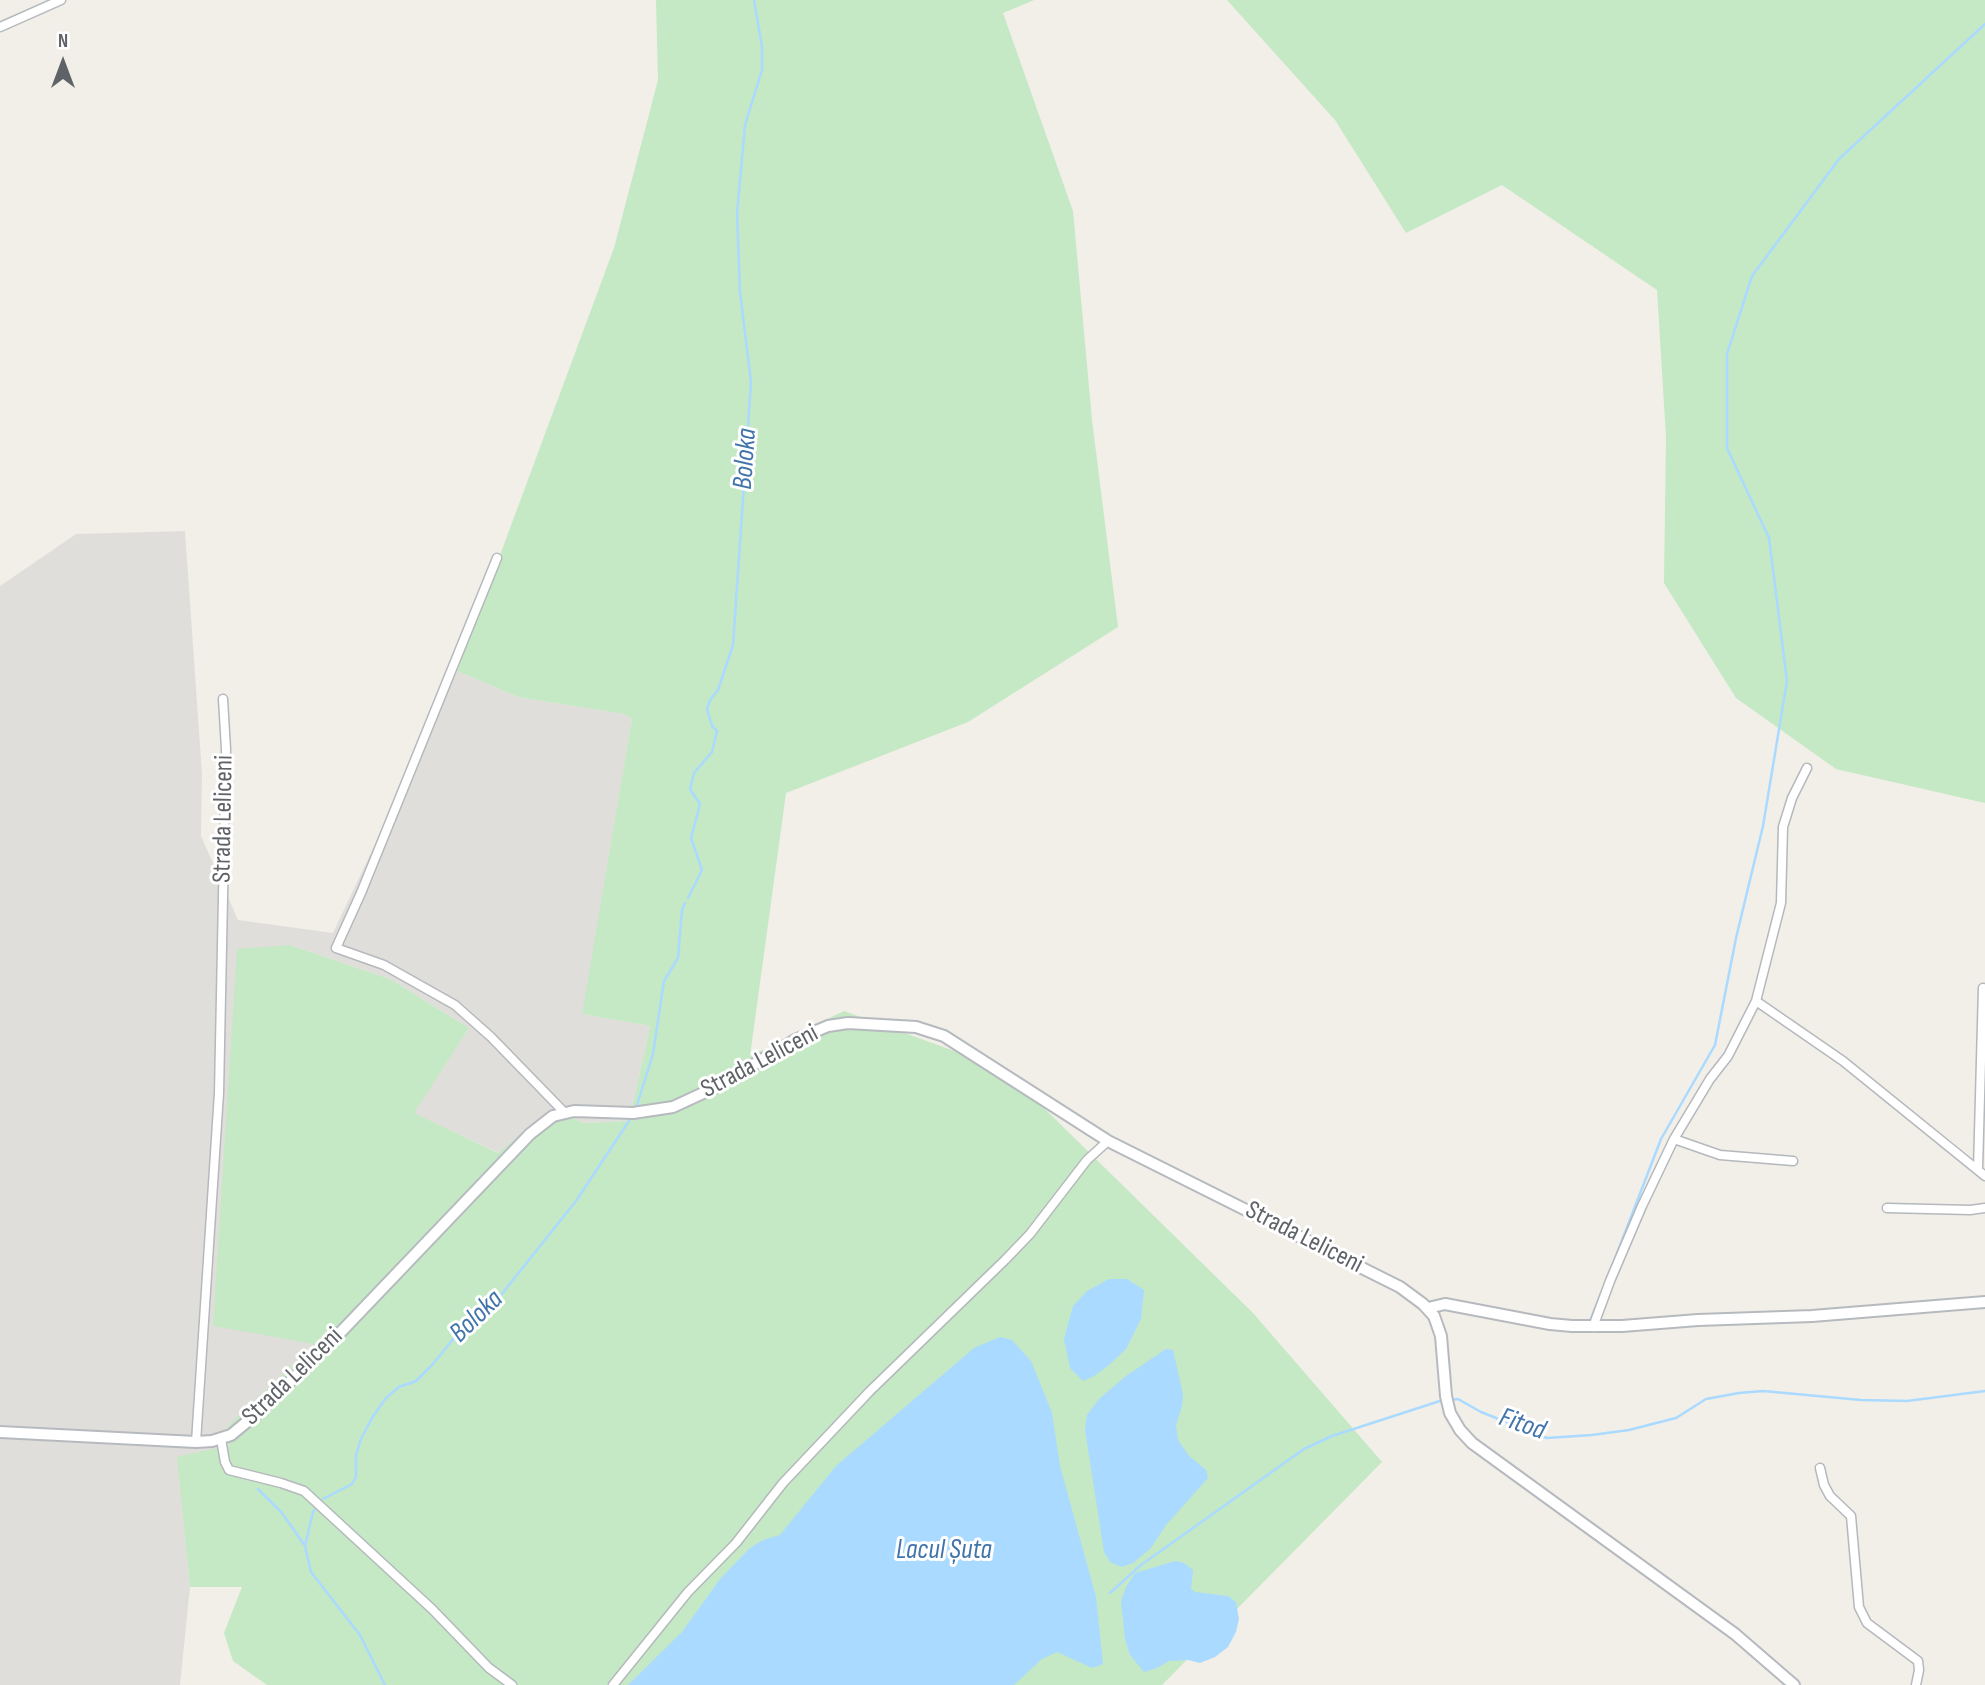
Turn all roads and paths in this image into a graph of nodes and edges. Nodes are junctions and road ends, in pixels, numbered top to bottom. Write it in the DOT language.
graph roads {
  1 [pos="61,0"];
  2 [pos="0,27"];
  3 [pos="497,558"];
  4 [pos="223,699"];
  5 [pos="1807,768"];
  6 [pos="1983,988"];
  7 [pos="1756,1001"];
  8 [pos="564,1112"];
  9 [pos="1674,1139"];
  10 [pos="1108,1141"];
  11 [pos="1793,1161"];
  12 [pos="1982,1172"];
  13 [pos="1887,1208"];
  14 [pos="1985,1208"];
  15 [pos="1985,1302"];
  16 [pos="1428,1308"];
  17 [pos="1593,1326"];
  18 [pos="0,1432"];
  19 [pos="221,1439"];
  20 [pos="196,1442"];
  21 [pos="1820,1468"];
  22 [pos="512,1685"];
  23 [pos="613,1685"];
  24 [pos="1794,1685"];
  25 [pos="1916,1685"];
  1 -- 2 [label="street"];
  3 -- 8 [label="street"];
  4 -- 20 [label="street, Strada Leliceni"];
  5 -- 7 [label="street"];
  6 -- 12 [label="street"];
  7 -- 9 [label="street"];
  7 -- 12 [label="street"];
  8 -- 10 [label="main road, Strada Leliceni"];
  8 -- 19 [label="main road, Strada Leliceni"];
  9 -- 11 [label="street"];
  9 -- 17 [label="street"];
  10 -- 16 [label="main road, Strada Leliceni"];
  10 -- 23 [label="street"];
  13 -- 14 [label="street"];
  15 -- 17 [label="main road"];
  16 -- 17 [label="main road"];
  16 -- 24 [label="main road"];
  18 -- 20 [label="main road, Strada Leliceni"];
  19 -- 20 [label="main road, Strada Leliceni"];
  19 -- 22 [label="street"];
  21 -- 25 [label="street"];
}
